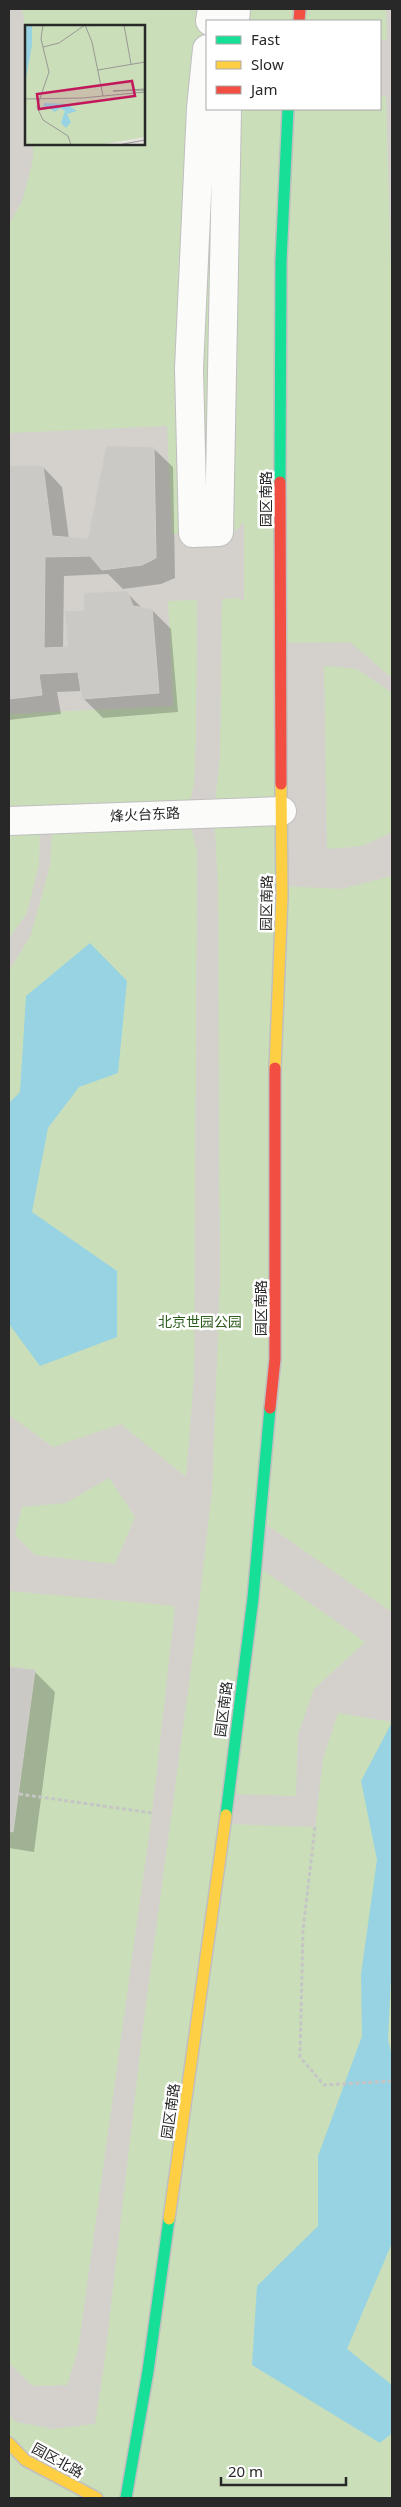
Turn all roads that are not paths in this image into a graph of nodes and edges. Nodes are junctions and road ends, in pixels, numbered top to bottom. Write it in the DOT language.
graph roads {
  1 [pos="206,60"];
  2 [pos="227,110"];
  3 [pos="288,110"];
  4 [pos="282,811"];
  5 [pos="9,820"];
  6 [pos="9,2443"];
  7 [pos="97,2498"];
  8 [pos="126,2498"];
  1 -- 2 [label="street"];
  3 -- 4 [label="street, 园区南路"];
  4 -- 5 [label="street, 烽火台东路"];
  4 -- 8 [label="street, 园区南路"];
  6 -- 7 [label="street, 园区北路"];
}
